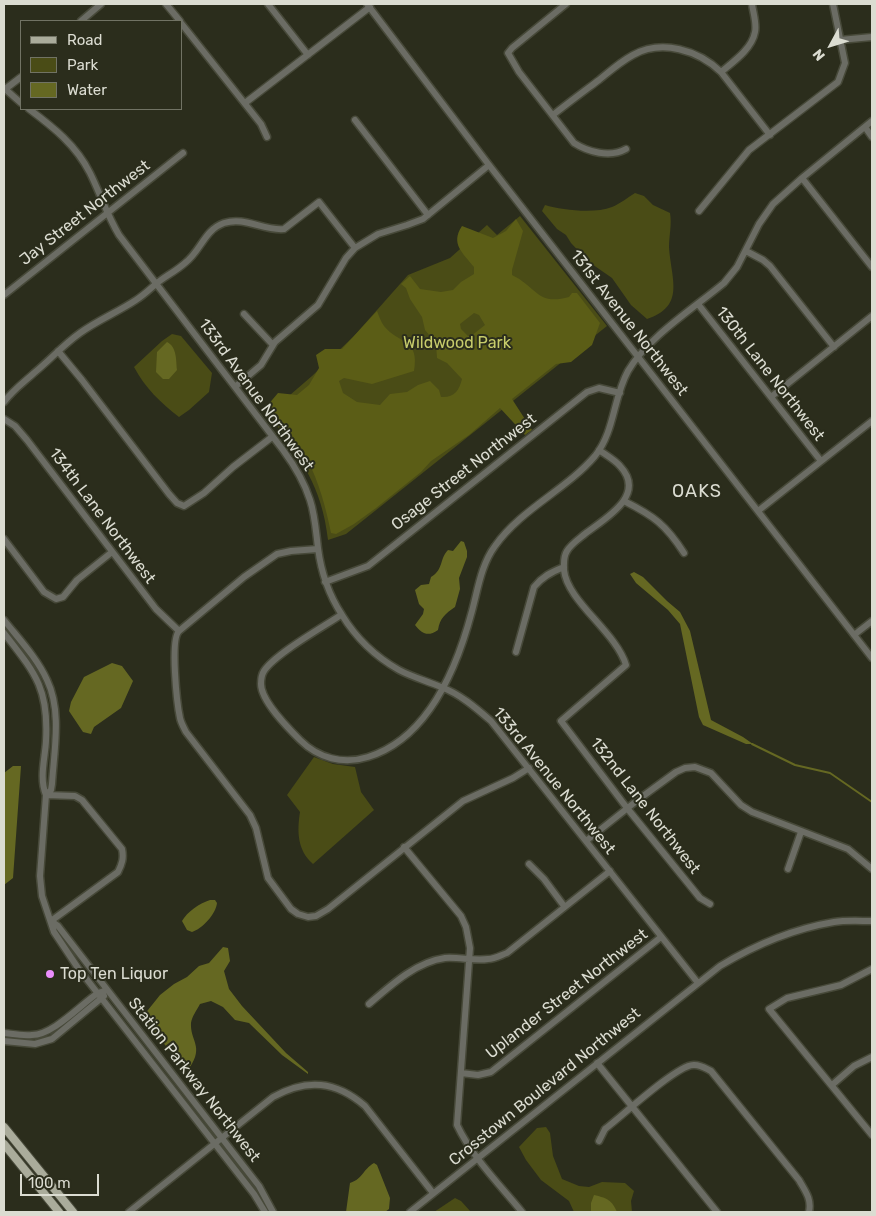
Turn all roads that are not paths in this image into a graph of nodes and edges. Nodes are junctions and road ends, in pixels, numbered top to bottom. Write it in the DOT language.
graph roads {
  1 [pos="101,4"];
  2 [pos="166,4"];
  3 [pos="268,4"];
  4 [pos="566,4"];
  5 [pos="752,4"];
  6 [pos="833,4"];
  7 [pos="369,6"];
  8 [pos="82,20"];
  9 [pos="179,20"];
  10 [pos="182,23"];
  11 [pos="872,37"];
  12 [pos="840,40"];
  13 [pos="308,55"];
  14 [pos="721,72"];
  15 [pos="20,78"];
  16 [pos="4,89"];
  17 [pos="20,102"];
  18 [pos="245,103"];
  19 [pos="30,110"];
  20 [pos="553,115"];
  21 [pos="355,120"];
  22 [pos="872,121"];
  23 [pos="865,127"];
  24 [pos="770,135"];
  25 [pos="267,137"];
  26 [pos="872,137"];
  27 [pos="626,149"];
  28 [pos="183,153"];
  29 [pos="489,165"];
  30 [pos="802,178"];
  31 [pos="699,210"];
  32 [pos="106,213"];
  33 [pos="428,215"];
  34 [pos="355,248"];
  35 [pos="746,251"];
  36 [pos="872,268"];
  37 [pos="157,284"];
  38 [pos="4,295"];
  39 [pos="698,304"];
  40 [pos="244,314"];
  41 [pos="872,316"];
  42 [pos="273,345"];
  43 [pos="834,347"];
  44 [pos="58,351"];
  45 [pos="638,356"];
  46 [pos="235,387"];
  47 [pos="620,393"];
  48 [pos="771,397"];
  49 [pos="4,402"];
  50 [pos="4,419"];
  51 [pos="872,421"];
  52 [pos="272,437"];
  53 [pos="599,450"];
  54 [pos="821,461"];
  55 [pos="624,501"];
  56 [pos="758,511"];
  57 [pos="4,539"];
  58 [pos="318,549"];
  59 [pos="112,552"];
  60 [pos="684,554"];
  61 [pos="564,568"];
  62 [pos="325,582"];
  63 [pos="341,615"];
  64 [pos="4,620"];
  65 [pos="872,621"];
  66 [pos="179,632"];
  67 [pos="4,633"];
  68 [pos="854,635"];
  69 [pos="28,650"];
  70 [pos="516,652"];
  71 [pos="21,655"];
  72 [pos="872,658"];
  73 [pos="443,687"];
  74 [pos="529,768"];
  75 [pos="46,795"];
  76 [pos="627,808"];
  77 [pos="801,832"];
  78 [pos="586,841"];
  79 [pos="404,847"];
  80 [pos="529,864"];
  81 [pos="788,869"];
  82 [pos="872,869"];
  83 [pos="610,871"];
  84 [pos="710,904"];
  85 [pos="564,906"];
  86 [pos="51,921"];
  87 [pos="872,921"];
  88 [pos="661,937"];
  89 [pos="469,959"];
  90 [pos="872,969"];
  91 [pos="698,983"];
  92 [pos="107,990"];
  93 [pos="98,993"];
  94 [pos="102,999"];
  95 [pos="369,1004"];
  96 [pos="4,1033"];
  97 [pos="4,1041"];
  98 [pos="872,1057"];
  99 [pos="597,1063"];
  100 [pos="461,1073"];
  101 [pos="832,1085"];
  102 [pos="632,1107"];
  103 [pos="4,1127"];
  104 [pos="872,1135"];
  105 [pos="222,1138"];
  106 [pos="599,1142"];
  107 [pos="4,1144"];
  108 [pos="215,1144"];
  109 [pos="478,1158"];
  110 [pos="434,1193"];
  111 [pos="264,1195"];
  112 [pos="257,1199"];
  113 [pos="810,1209"];
  114 [pos="59,1212"];
  115 [pos="73,1212"];
  116 [pos="129,1212"];
  117 [pos="265,1212"];
  118 [pos="273,1212"];
  119 [pos="410,1212"];
  120 [pos="522,1212"];
  121 [pos="717,1212"];
  1 -- 8 [label="street"];
  2 -- 9 [label="street"];
  3 -- 13 [label="street"];
  4 -- 20 [label="street"];
  5 -- 14 [label="street"];
  6 -- 12 [label="street"];
  7 -- 13 [label="street"];
  7 -- 29 [label="street, 131st Avenue Northwest"];
  10 -- 18 [label="street"];
  11 -- 12 [label="street"];
  12 -- 24 [label="street"];
  13 -- 18 [label="street"];
  14 -- 20 [label="street"];
  14 -- 24 [label="street"];
  15 -- 16 [label="street"];
  16 -- 17 [label="street"];
  18 -- 25 [label="street"];
  19 -- 32 [label="street, 133rd Avenue Northwest"];
  20 -- 27 [label="street"];
  21 -- 33 [label="street"];
  22 -- 23 [label="street"];
  23 -- 26 [label="street"];
  23 -- 30 [label="street"];
  24 -- 31 [label="street"];
  28 -- 32 [label="street, Jay Street Northwest"];
  29 -- 33 [label="street"];
  29 -- 45 [label="street, 131st Avenue Northwest"];
  30 -- 35 [label="street"];
  30 -- 36 [label="street"];
  32 -- 37 [label="street, 133rd Avenue Northwest"];
  32 -- 38 [label="street, Jay Street Northwest"];
  33 -- 34 [label="street"];
  34 -- 37 [label="street"];
  34 -- 42 [label="street"];
  35 -- 39 [label="street"];
  35 -- 43 [label="street"];
  37 -- 44 [label="street"];
  37 -- 46 [label="street, 133rd Avenue Northwest"];
  39 -- 45 [label="street"];
  39 -- 48 [label="street, 130th Lane Northwest"];
  40 -- 42 [label="street"];
  41 -- 43 [label="street"];
  42 -- 46 [label="street"];
  43 -- 48 [label="street"];
  44 -- 49 [label="street"];
  44 -- 52 [label="street"];
  45 -- 47 [label="street"];
  45 -- 56 [label="street, 131st Avenue Northwest"];
  46 -- 52 [label="street, 133rd Avenue Northwest"];
  47 -- 53 [label="street"];
  47 -- 62 [label="street, Osage Street Northwest"];
  48 -- 54 [label="street, 130th Lane Northwest"];
  50 -- 59 [label="street, 134th Lane Northwest"];
  51 -- 54 [label="street"];
  52 -- 58 [label="street, 133rd Avenue Northwest"];
  53 -- 55 [label="street"];
  53 -- 73 [label="street"];
  54 -- 56 [label="street"];
  55 -- 60 [label="street"];
  55 -- 61 [label="street"];
  56 -- 68 [label="street, 131st Avenue Northwest"];
  57 -- 59 [label="street"];
  58 -- 62 [label="street, 133rd Avenue Northwest"];
  58 -- 66 [label="street"];
  59 -- 66 [label="street, 134th Lane Northwest"];
  61 -- 70 [label="street"];
  61 -- 76 [label="street, 132nd Lane Northwest"];
  62 -- 63 [label="street, 133rd Avenue Northwest"];
  63 -- 73 [label="street, 133rd Avenue Northwest"];
  63 -- 73 [label="street"];
  64 -- 69 [label="street, Station Parkway Northwest"];
  65 -- 68 [label="street"];
  66 -- 79 [label="street"];
  67 -- 71 [label="street, Station Parkway Northwest"];
  68 -- 72 [label="street, 131st Avenue Northwest"];
  69 -- 71 [label="street"];
  69 -- 75 [label="street, Station Parkway Northwest"];
  71 -- 75 [label="street, Station Parkway Northwest"];
  73 -- 74 [label="street, 133rd Avenue Northwest"];
  74 -- 78 [label="street, 133rd Avenue Northwest"];
  74 -- 79 [label="street"];
  75 -- 86 [label="street, Station Parkway Northwest"];
  75 -- 86 [label="street"];
  76 -- 77 [label="street"];
  76 -- 78 [label="street"];
  76 -- 84 [label="street, 132nd Lane Northwest"];
  77 -- 81 [label="street"];
  77 -- 82 [label="street"];
  78 -- 83 [label="street, 133rd Avenue Northwest"];
  79 -- 89 [label="street"];
  80 -- 85 [label="street"];
  83 -- 85 [label="street"];
  83 -- 88 [label="street, 133rd Avenue Northwest"];
  85 -- 89 [label="street"];
  86 -- 92 [label="street, Station Parkway Northwest"];
  86 -- 93 [label="street, Station Parkway Northwest"];
  87 -- 91 [label="street, Crosstown Boulevard Northwest"];
  88 -- 91 [label="street, 133rd Avenue Northwest"];
  88 -- 100 [label="street, Uplander Street Northwest"];
  89 -- 95 [label="street"];
  89 -- 100 [label="street"];
  90 -- 101 [label="street"];
  91 -- 99 [label="street, Crosstown Boulevard Northwest"];
  92 -- 93 [label="street"];
  92 -- 94 [label="street"];
  92 -- 105 [label="street, Station Parkway Northwest"];
  93 -- 94 [label="street, Station Parkway Northwest"];
  93 -- 96 [label="street"];
  94 -- 97 [label="street"];
  94 -- 108 [label="street, Station Parkway Northwest"];
  98 -- 101 [label="street"];
  99 -- 102 [label="street"];
  99 -- 109 [label="street, Crosstown Boulevard Northwest"];
  100 -- 109 [label="street"];
  101 -- 104 [label="street"];
  102 -- 106 [label="street"];
  102 -- 113 [label="street"];
  102 -- 121 [label="street"];
  103 -- 115 [label="main road"];
  105 -- 108 [label="street"];
  105 -- 110 [label="street"];
  105 -- 111 [label="street, Station Parkway Northwest"];
  107 -- 114 [label="main road"];
  108 -- 112 [label="street, Station Parkway Northwest"];
  108 -- 116 [label="street"];
  109 -- 110 [label="street, Crosstown Boulevard Northwest"];
  109 -- 120 [label="street"];
  110 -- 119 [label="street, Crosstown Boulevard Northwest"];
  111 -- 112 [label="street"];
  111 -- 118 [label="street, Station Parkway Northwest"];
  112 -- 117 [label="street, Station Parkway Northwest"];
}
